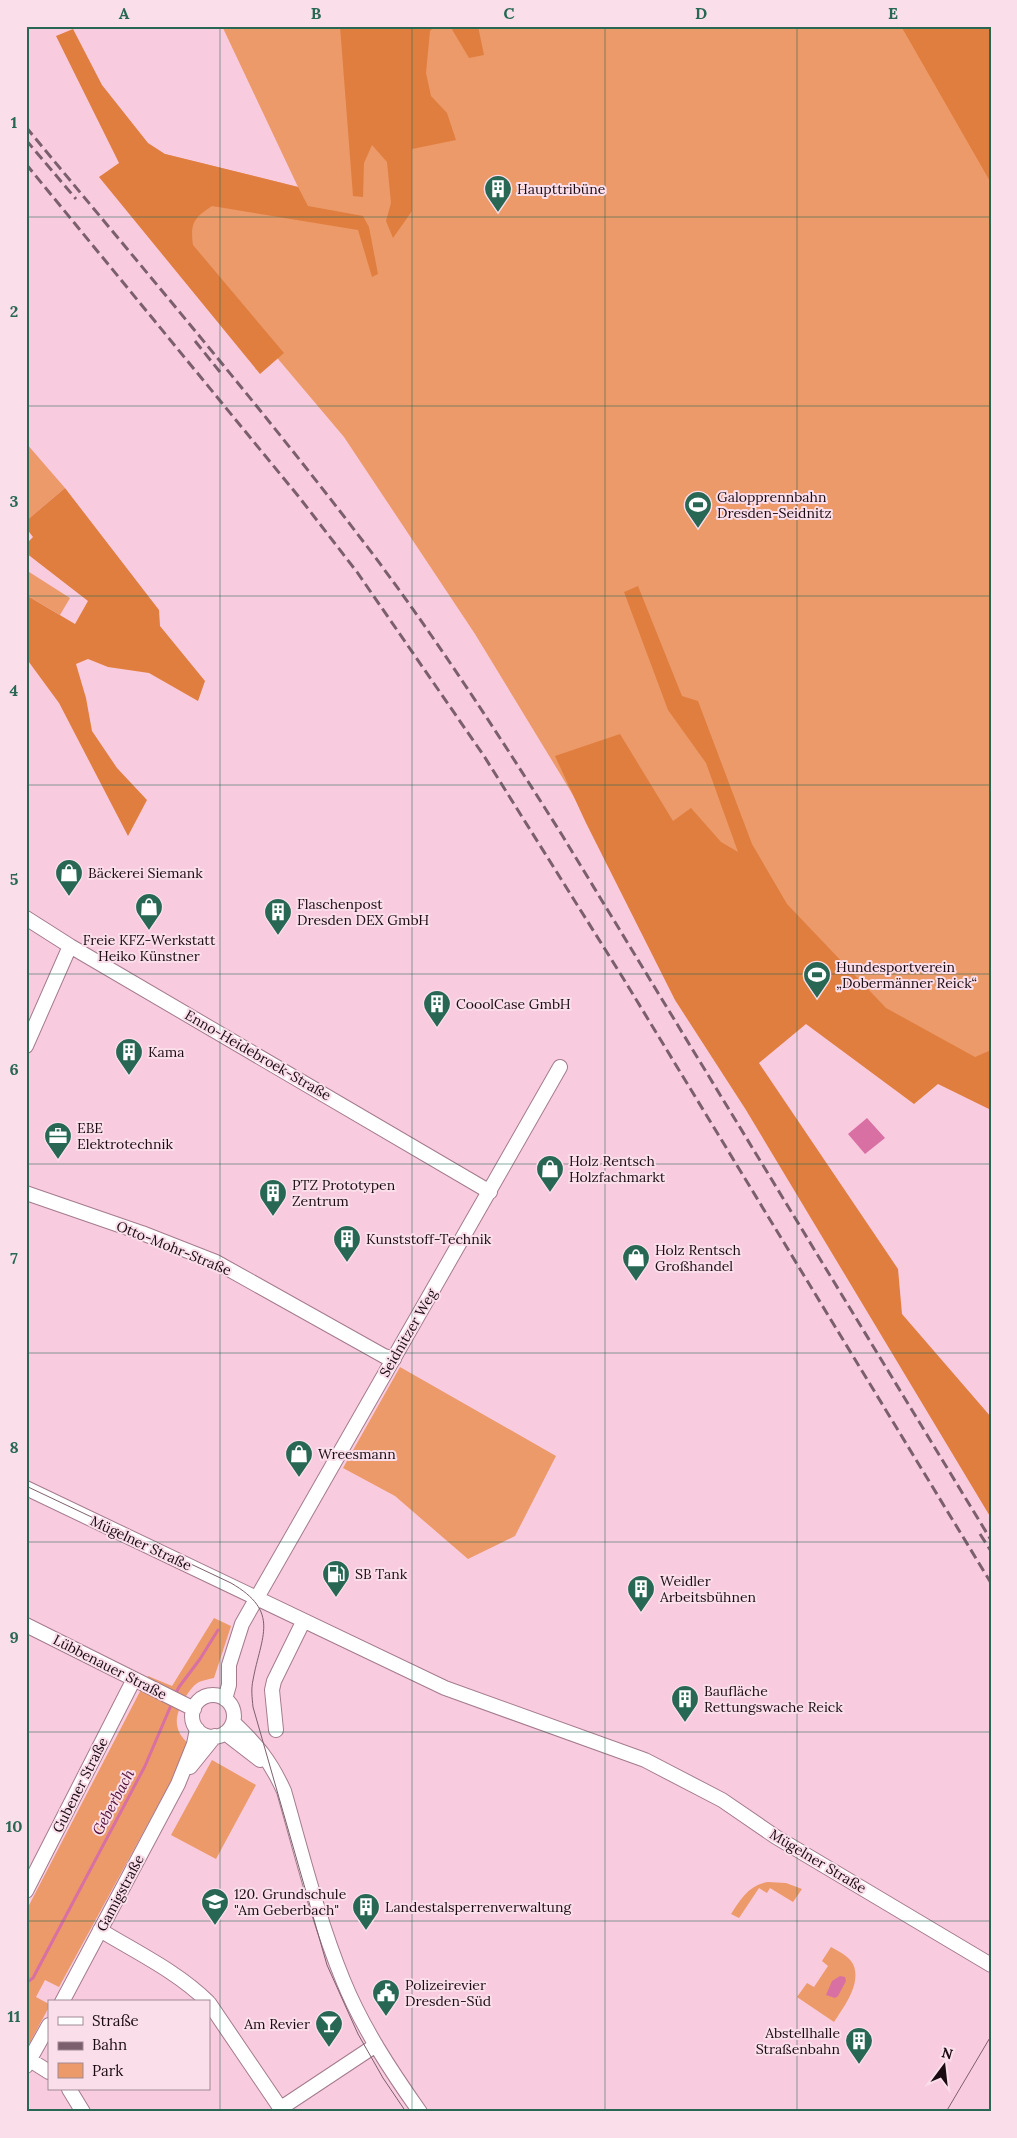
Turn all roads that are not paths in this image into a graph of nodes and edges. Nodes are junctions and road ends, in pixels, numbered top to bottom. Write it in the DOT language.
graph roads {
  1 [pos="26,918"];
  2 [pos="70,946"];
  3 [pos="26,1046"];
  4 [pos="560,1067"];
  5 [pos="26,1192"];
  6 [pos="490,1192"];
  7 [pos="394,1359"];
  8 [pos="26,1488"];
  9 [pos="256,1599"];
  10 [pos="303,1622"];
  11 [pos="26,1626"];
  12 [pos="134,1679"];
  13 [pos="220,1697"];
  14 [pos="194,1709"];
  15 [pos="197,1729"];
  16 [pos="224,1730"];
  17 [pos="276,1730"];
  18 [pos="178,1784"];
  19 [pos="26,1891"];
  20 [pos="100,1930"];
  21 [pos="991,1965"];
  22 [pos="63,2000"];
  23 [pos="206,2000"];
  24 [pos="210,2005"];
  25 [pos="48,2027"];
  26 [pos="376,2045"];
  27 [pos="28,2063"];
  28 [pos="48,2072"];
  29 [pos="70,2090"];
  30 [pos="282,2110"];
  31 [pos="83,2112"];
  32 [pos="420,2112"];
  1 -- 2 [label="street, Enno-Heidebroek-Straße"];
  2 -- 3 [label="street"];
  2 -- 6 [label="street, Enno-Heidebroek-Straße"];
  4 -- 6 [label="street, Seidnitzer Weg"];
  5 -- 7 [label="street, Otto-Mohr-Straße"];
  6 -- 7 [label="street, Seidnitzer Weg"];
  7 -- 9 [label="street, Seidnitzer Weg"];
  8 -- 9 [label="street, Mügelner Straße"];
  9 -- 10 [label="street, Mügelner Straße"];
  9 -- 13 [label="street"];
  10 -- 17 [label="street"];
  10 -- 21 [label="street, Mügelner Straße"];
  11 -- 12 [label="street, Lübbenauer Straße"];
  12 -- 14 [label="street, Lübbenauer Straße"];
  12 -- 19 [label="street, Gubener Straße"];
  13 -- 14 [label="street"];
  13 -- 16 [label="street"];
  14 -- 15 [label="street, Gamigstraße"];
  15 -- 16 [label="street"];
  15 -- 18 [label="street, Gamigstraße"];
  16 -- 18 [label="street, Gamigstraße"];
  16 -- 26 [label="street"];
  18 -- 20 [label="street, Gamigstraße"];
  20 -- 22 [label="street, Gamigstraße"];
  20 -- 23 [label="street"];
  24 -- 30 [label="street"];
  25 -- 27 [label="street"];
  26 -- 30 [label="street"];
  26 -- 32 [label="street"];
  27 -- 28 [label="street"];
  29 -- 31 [label="street"];
}
